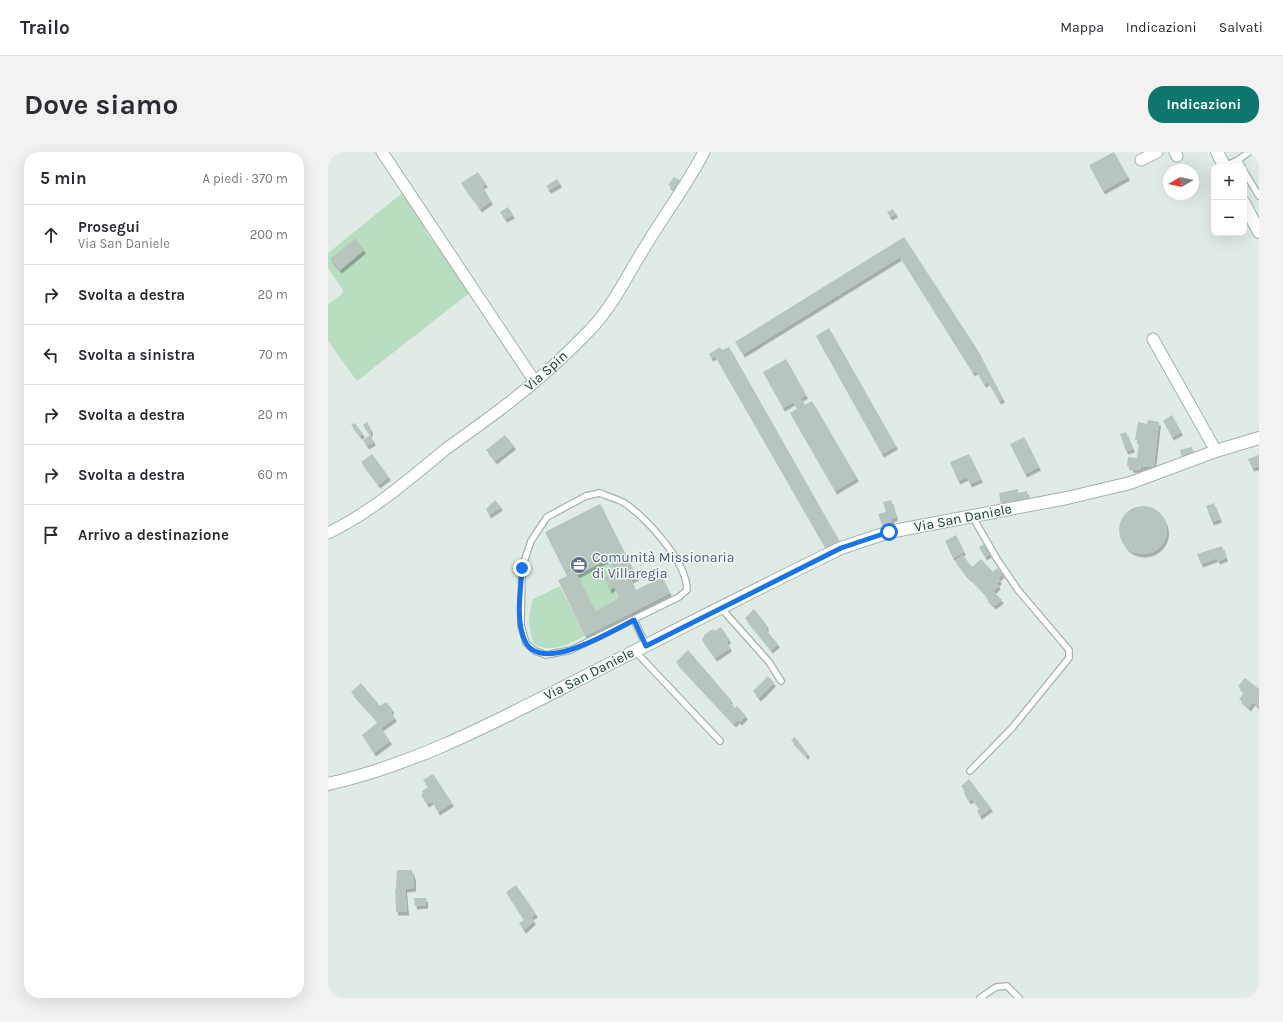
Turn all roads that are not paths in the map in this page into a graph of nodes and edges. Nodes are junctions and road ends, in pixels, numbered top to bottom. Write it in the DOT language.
graph roads {
  1 [pos="382,152"];
  2 [pos="704,152"];
  3 [pos="1157,152"];
  4 [pos="1217,152"];
  5 [pos="1249,152"];
  6 [pos="1141,160"];
  7 [pos="1238,160"];
  8 [pos="1223,164"];
  9 [pos="1231,164"];
  10 [pos="1240,164"];
  11 [pos="1247,176"];
  12 [pos="1259,196"];
  13 [pos="1247,210"];
  14 [pos="1259,232"];
  15 [pos="1154,339"];
  16 [pos="535,382"];
  17 [pos="1259,438"];
  18 [pos="1216,451"];
  19 [pos="972,516"];
  20 [pos="328,533"];
  21 [pos="721,608"];
  22 [pos="634,620"];
  23 [pos="646,646"];
  24 [pos="635,651"];
  25 [pos="781,681"];
  26 [pos="720,741"];
  27 [pos="970,771"];
  28 [pos="328,784"];
  29 [pos="980,998"];
  30 [pos="1018,998"];
  1 -- 16 [label="street"];
  2 -- 16 [label="street, Via Spin"];
  3 -- 6 [label="street"];
  4 -- 8 [label="street"];
  5 -- 7 [label="lane"];
  7 -- 9 [label="lane"];
  7 -- 10 [label="lane"];
  11 -- 12 [label="lane"];
  13 -- 14 [label="street"];
  15 -- 18 [label="street"];
  16 -- 20 [label="street, Via Spin"];
  17 -- 18 [label="street, Via San Daniele"];
  18 -- 19 [label="street, Via San Daniele"];
  19 -- 21 [label="street, Via San Daniele"];
  19 -- 27 [label="lane"];
  21 -- 23 [label="street, Via San Daniele"];
  21 -- 25 [label="lane"];
  22 -- 22 [label="lane"];
  22 -- 23 [label="lane"];
  23 -- 24 [label="street, Via San Daniele"];
  24 -- 26 [label="lane"];
  24 -- 28 [label="street, Via San Daniele"];
  29 -- 30 [label="lane"];
}
